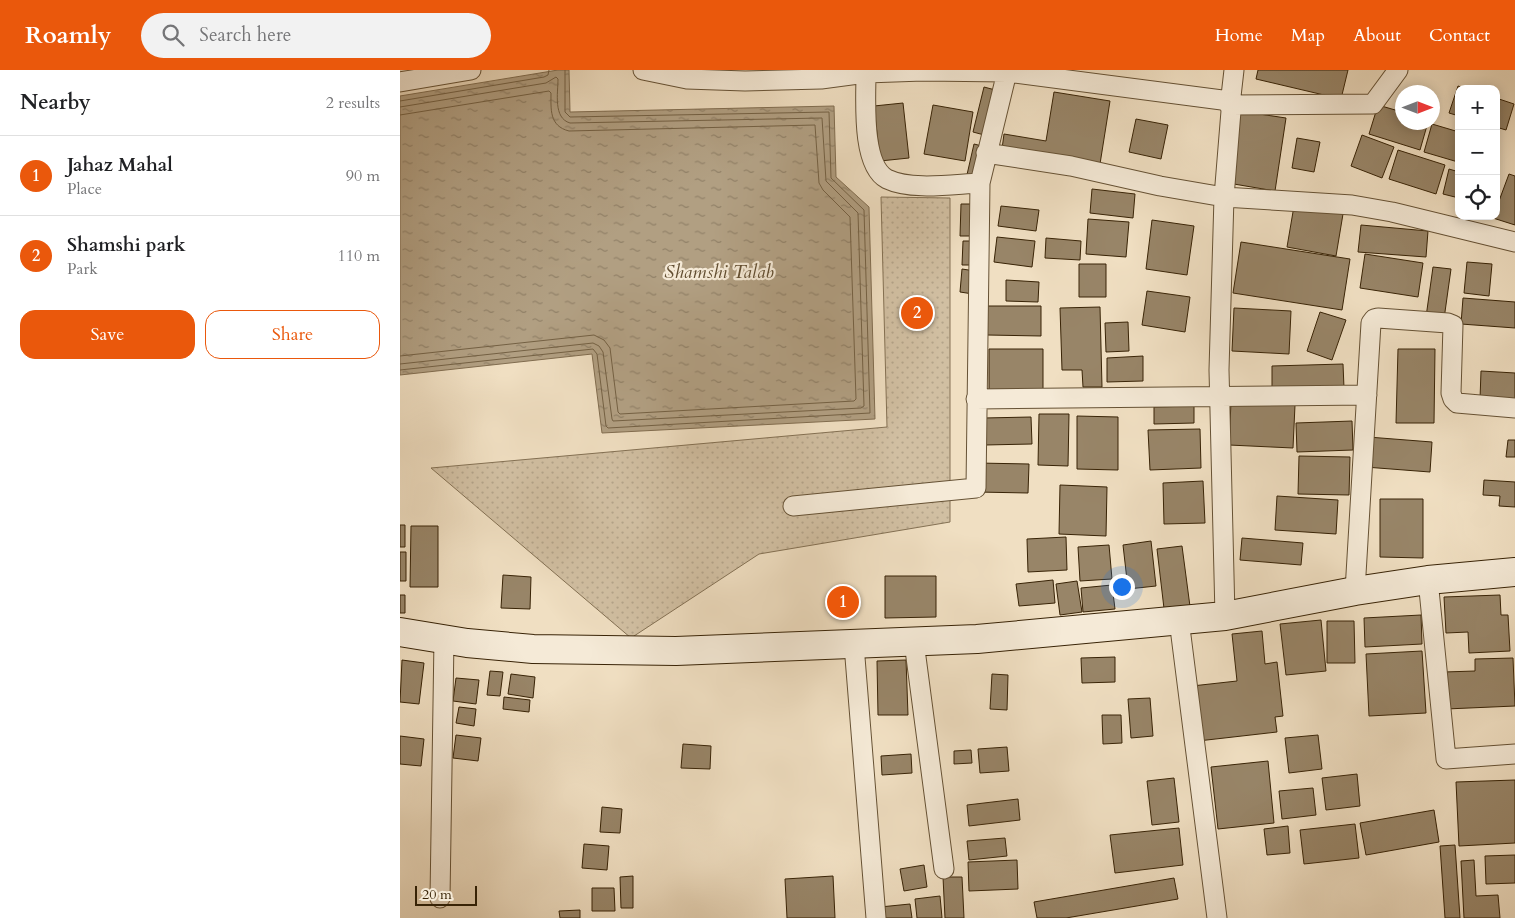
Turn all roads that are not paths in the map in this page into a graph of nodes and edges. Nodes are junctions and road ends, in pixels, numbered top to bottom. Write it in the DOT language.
graph roads {
  1 [pos="471,70"];
  2 [pos="643,70"];
  3 [pos="1234,70"];
  4 [pos="1398,70"];
  5 [pos="1007,72"];
  6 [pos="866,73"];
  7 [pos="400,82"];
  8 [pos="1230,105"];
  9 [pos="986,153"];
  10 [pos="980,183"];
  11 [pos="1224,197"];
  12 [pos="1515,242"];
  13 [pos="1367,396"];
  14 [pos="1219,397"];
  15 [pos="976,399"];
  16 [pos="1515,408"];
  17 [pos="793,506"];
  18 [pos="1515,572"];
  19 [pos="1428,580"];
  20 [pos="1355,591"];
  21 [pos="1225,616"];
  22 [pos="1179,620"];
  23 [pos="400,632"];
  24 [pos="444,639"];
  25 [pos="914,642"];
  26 [pos="854,645"];
  27 [pos="1515,754"];
  28 [pos="944,869"];
  29 [pos="440,898"];
  30 [pos="876,918"];
  31 [pos="1217,918"];
  1 -- 7 [label="street"];
  2 -- 6 [label="street"];
  3 -- 8 [label="street"];
  4 -- 8 [label="street"];
  5 -- 6 [label="street"];
  5 -- 8 [label="street"];
  5 -- 9 [label="street"];
  6 -- 10 [label="street"];
  8 -- 11 [label="street"];
  9 -- 10 [label="street"];
  9 -- 11 [label="street"];
  10 -- 15 [label="street"];
  11 -- 12 [label="street"];
  11 -- 14 [label="street"];
  13 -- 14 [label="street"];
  13 -- 16 [label="street"];
  13 -- 20 [label="street"];
  14 -- 15 [label="street"];
  14 -- 21 [label="street"];
  15 -- 17 [label="street"];
  18 -- 19 [label="street"];
  19 -- 20 [label="street"];
  19 -- 27 [label="street"];
  20 -- 21 [label="street"];
  21 -- 22 [label="street"];
  22 -- 25 [label="street"];
  22 -- 31 [label="street"];
  23 -- 24 [label="street"];
  24 -- 26 [label="street"];
  24 -- 29 [label="street"];
  25 -- 26 [label="street"];
  25 -- 28 [label="street"];
  26 -- 30 [label="street"];
}
